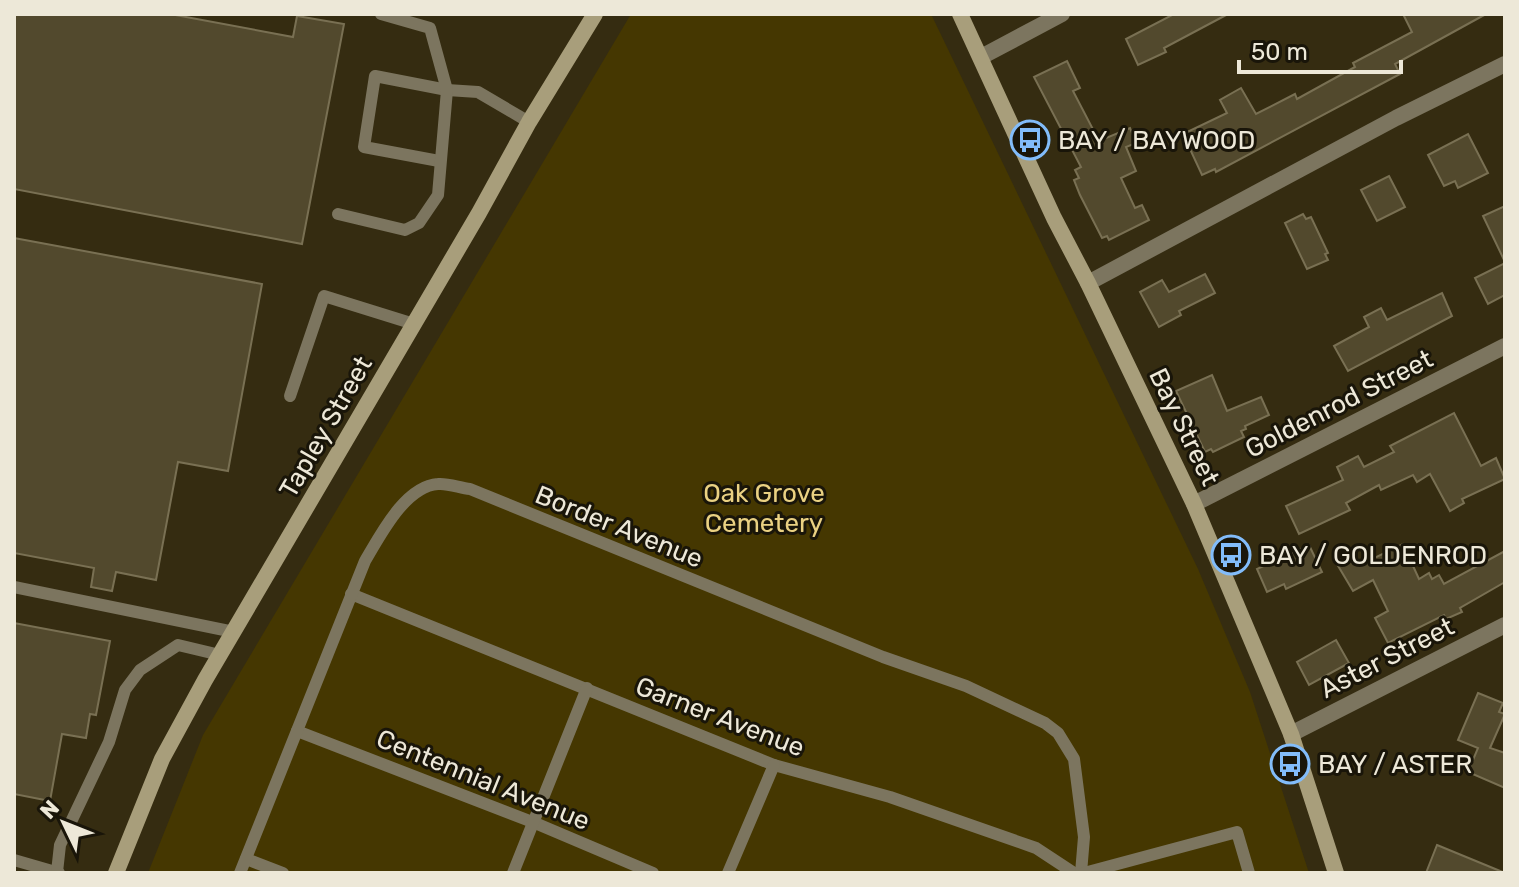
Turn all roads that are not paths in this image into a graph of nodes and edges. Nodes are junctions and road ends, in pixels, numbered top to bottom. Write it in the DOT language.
graph roads {
  1 [pos="381,14"];
  2 [pos="595,14"];
  3 [pos="960,14"];
  4 [pos="1062,14"];
  5 [pos="981,57"];
  6 [pos="1505,64"];
  7 [pos="447,90"];
  8 [pos="529,122"];
  9 [pos="439,161"];
  10 [pos="338,214"];
  11 [pos="1088,283"];
  12 [pos="414,324"];
  13 [pos="1505,346"];
  14 [pos="290,396"];
  15 [pos="1194,504"];
  16 [pos="14,587"];
  17 [pos="351,594"];
  18 [pos="1505,625"];
  19 [pos="234,632"];
  20 [pos="220,655"];
  21 [pos="587,688"];
  22 [pos="297,731"];
  23 [pos="1291,734"];
  24 [pos="774,765"];
  25 [pos="535,823"];
  26 [pos="246,859"];
  27 [pos="14,860"];
  28 [pos="58,873"];
  29 [pos="116,873"];
  30 [pos="240,873"];
  31 [pos="283,873"];
  32 [pos="513,873"];
  33 [pos="653,873"];
  34 [pos="728,873"];
  35 [pos="1074,873"];
  36 [pos="1082,873"];
  37 [pos="1249,873"];
  38 [pos="1336,873"];
  1 -- 7 [label="lane"];
  2 -- 8 [label="main road, Tapley Street"];
  3 -- 5 [label="main road, Bay Street"];
  4 -- 5 [label="street"];
  5 -- 11 [label="main road, Bay Street"];
  6 -- 11 [label="street"];
  7 -- 8 [label="lane"];
  7 -- 9 [label="lane"];
  7 -- 9 [label="lane"];
  8 -- 12 [label="main road, Tapley Street"];
  9 -- 10 [label="lane"];
  11 -- 15 [label="main road, Bay Street"];
  12 -- 14 [label="lane"];
  12 -- 19 [label="main road, Tapley Street"];
  13 -- 15 [label="street, Goldenrod Street"];
  15 -- 23 [label="main road, Bay Street"];
  16 -- 19 [label="lane"];
  17 -- 21 [label="lane, Garner Avenue"];
  17 -- 22 [label="lane, Border Avenue"];
  17 -- 36 [label="lane, Border Avenue"];
  18 -- 23 [label="street, Aster Street"];
  19 -- 20 [label="main road, Tapley Street"];
  20 -- 28 [label="lane"];
  20 -- 29 [label="main road, Tapley Street"];
  21 -- 24 [label="lane, Garner Avenue"];
  21 -- 25 [label="lane"];
  22 -- 25 [label="lane, Centennial Avenue"];
  22 -- 26 [label="lane, Border Avenue"];
  23 -- 38 [label="main road, Bay Street"];
  24 -- 34 [label="lane"];
  24 -- 35 [label="lane, Garner Avenue"];
  25 -- 32 [label="lane"];
  25 -- 33 [label="lane, Centennial Avenue"];
  26 -- 30 [label="lane, Border Avenue"];
  26 -- 31 [label="lane"];
  27 -- 28 [label="lane"];
  36 -- 37 [label="lane"];
}
